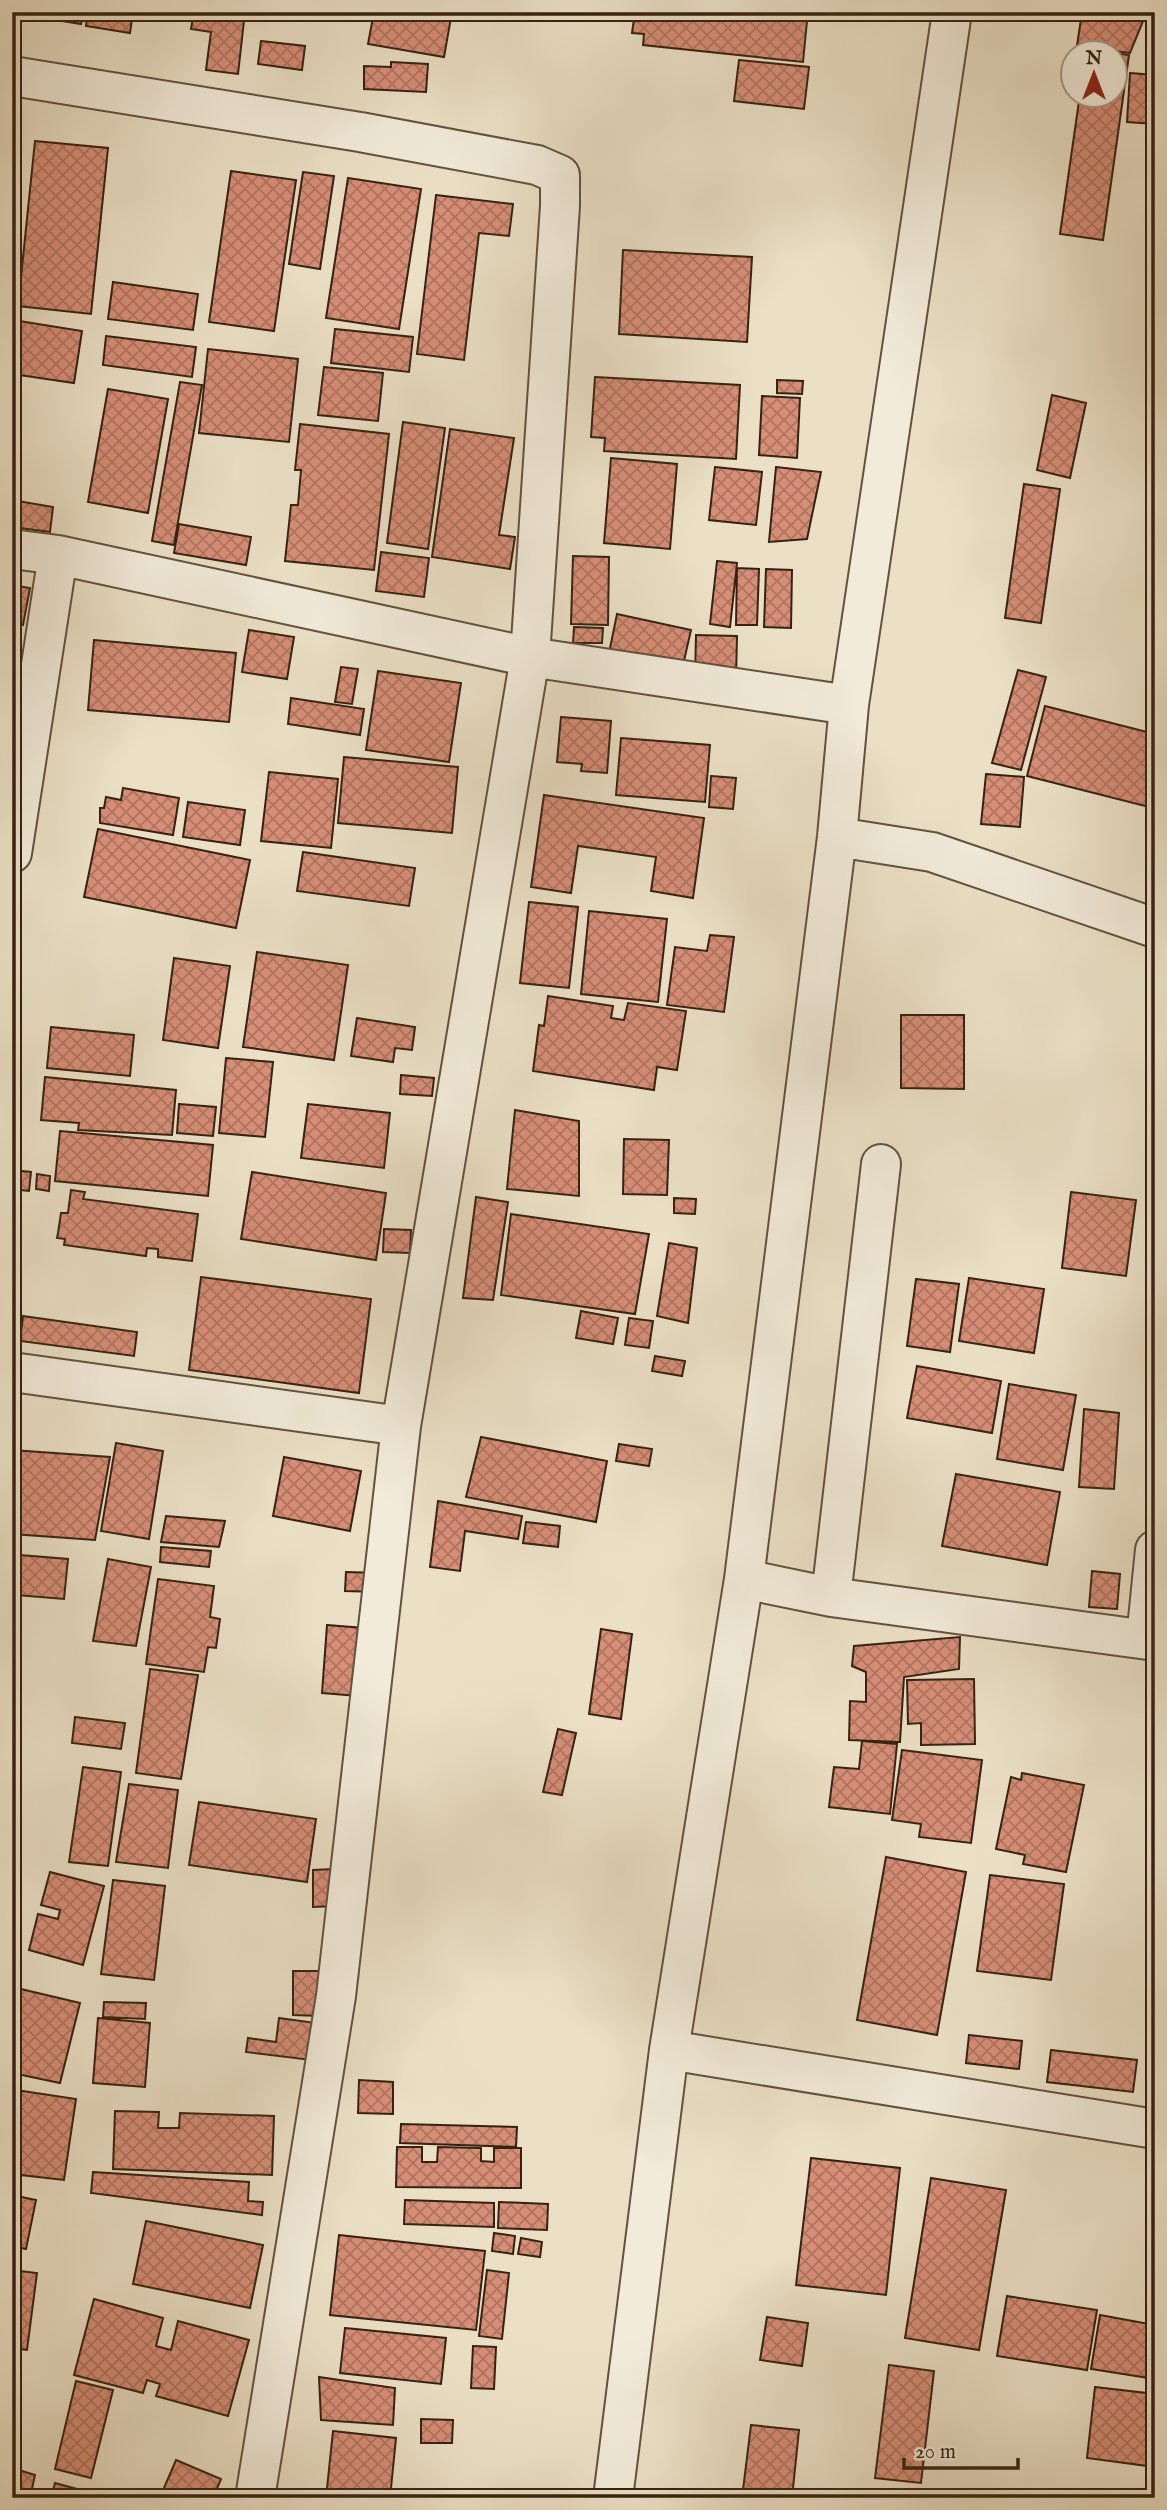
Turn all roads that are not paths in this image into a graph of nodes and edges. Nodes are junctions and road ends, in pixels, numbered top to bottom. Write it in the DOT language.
graph roads {
  1 [pos="952,12"];
  2 [pos="12,76"];
  3 [pos="12,549"];
  4 [pos="58,555"];
  5 [pos="530,657"];
  6 [pos="849,705"];
  7 [pos="837,837"];
  8 [pos="12,853"];
  9 [pos="1155,928"];
  10 [pos="881,1164"];
  11 [pos="12,1372"];
  12 [pos="401,1426"];
  13 [pos="1155,1550"];
  14 [pos="744,1579"];
  15 [pos="831,1597"];
  16 [pos="1150,1640"];
  17 [pos="669,2050"];
  18 [pos="1155,2129"];
  19 [pos="255,2498"];
  20 [pos="612,2498"];
  1 -- 6 [label="street"];
  2 -- 5 [label="street"];
  3 -- 4 [label="street"];
  4 -- 5 [label="street"];
  4 -- 8 [label="street"];
  5 -- 6 [label="street"];
  5 -- 12 [label="street"];
  6 -- 7 [label="street"];
  7 -- 9 [label="street"];
  7 -- 14 [label="street"];
  10 -- 15 [label="street"];
  11 -- 12 [label="street"];
  12 -- 19 [label="street"];
  13 -- 16 [label="street"];
  14 -- 15 [label="street"];
  14 -- 17 [label="street"];
  15 -- 16 [label="street"];
  17 -- 18 [label="street"];
  17 -- 20 [label="street"];
}
